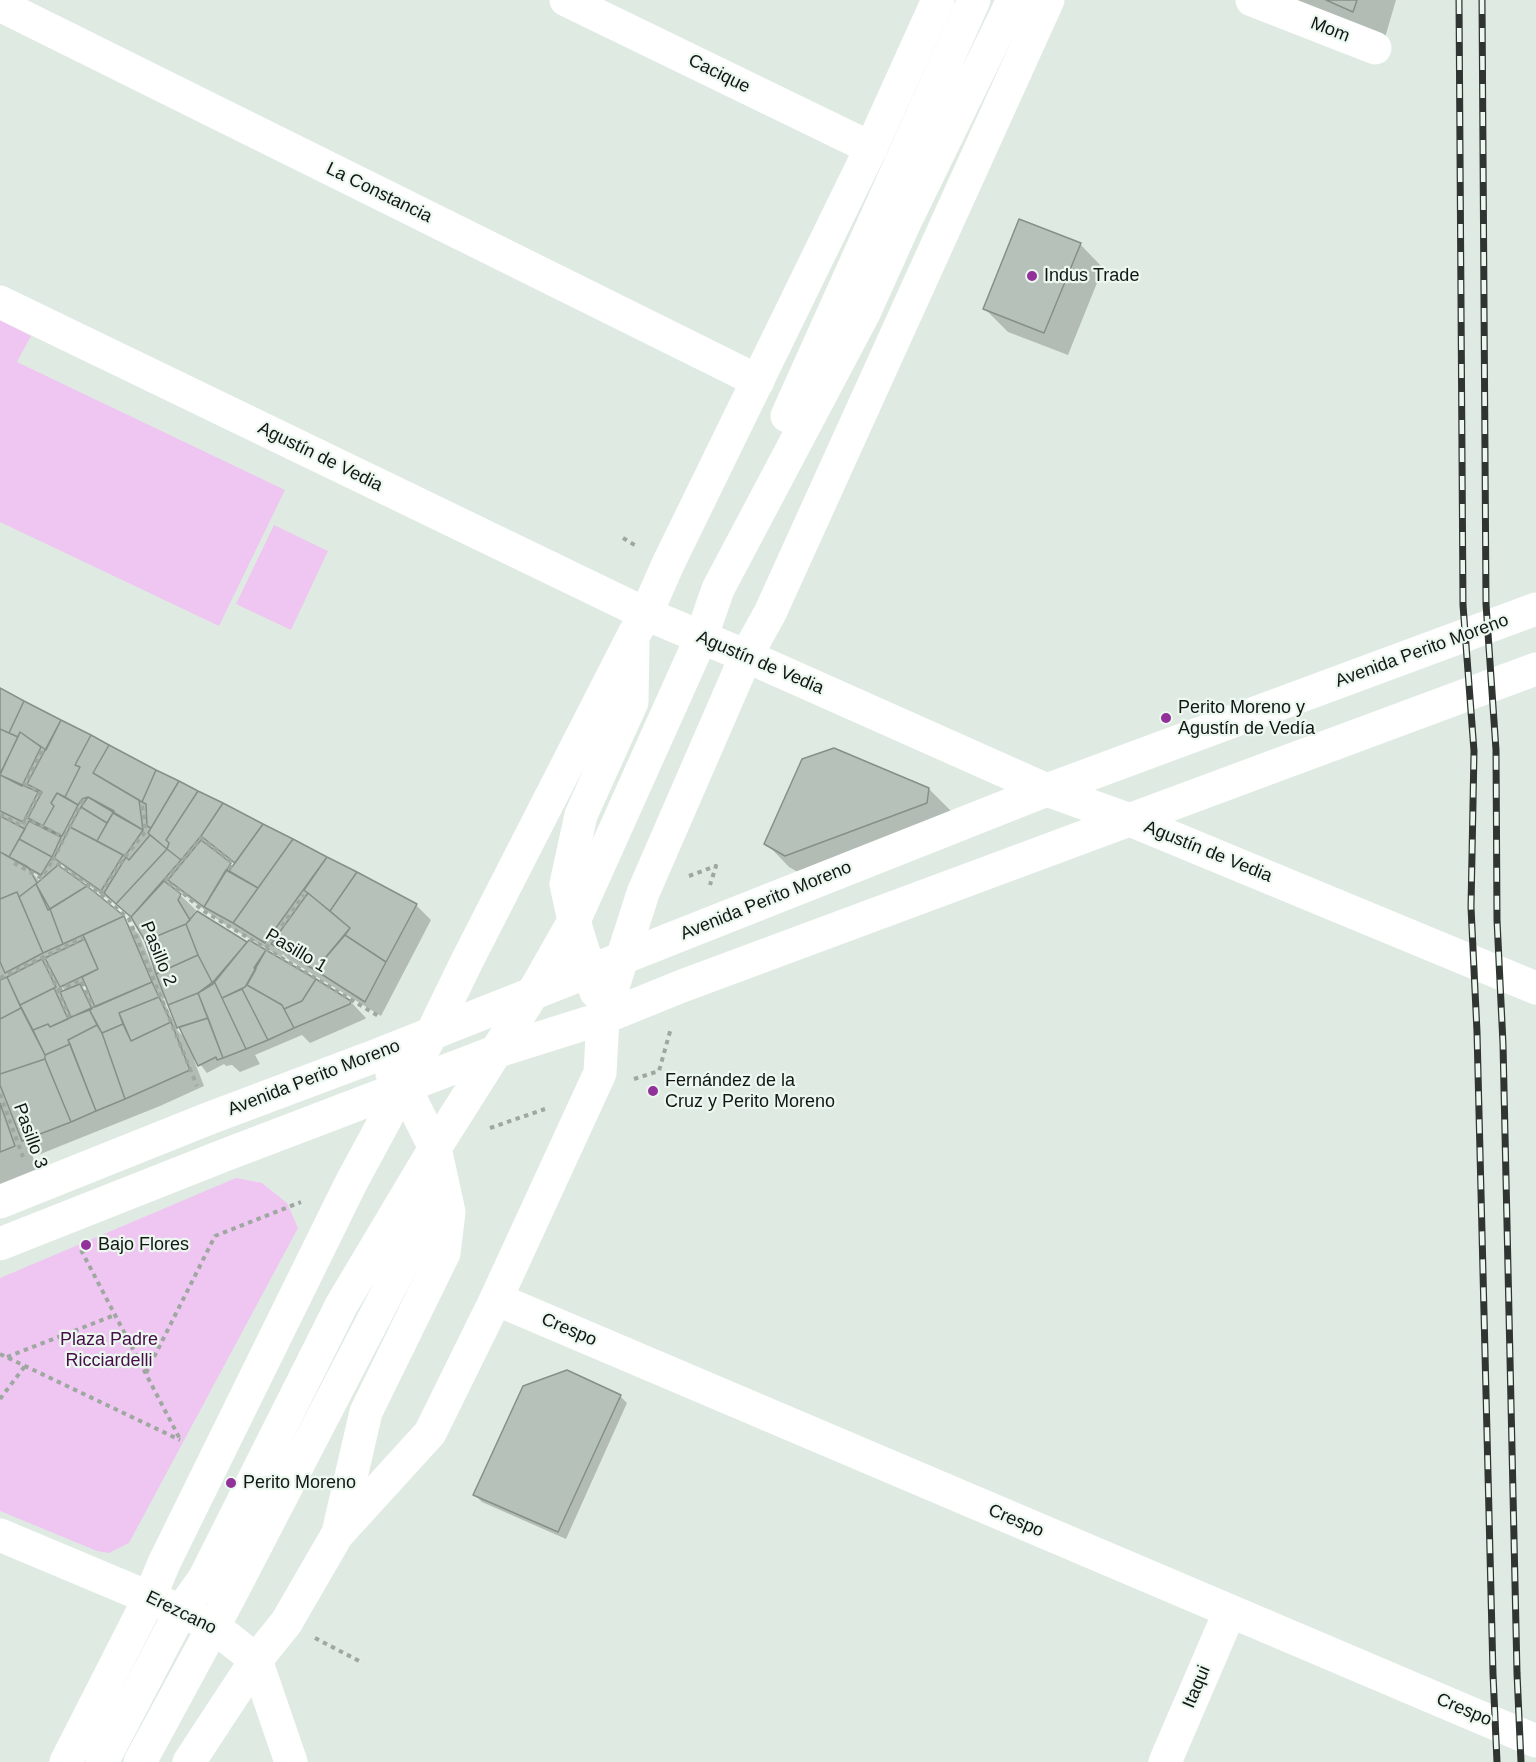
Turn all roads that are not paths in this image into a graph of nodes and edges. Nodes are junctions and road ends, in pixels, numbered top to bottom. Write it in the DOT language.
graph roads {
  1 [pos="566,0"];
  2 [pos="938,0"];
  3 [pos="974,0"];
  4 [pos="1012,0"];
  5 [pos="1038,0"];
  6 [pos="1048,0"];
  7 [pos="1252,0"];
  8 [pos="0,5"];
  9 [pos="1375,48"];
  10 [pos="871,148"];
  11 [pos="905,222"];
  12 [pos="0,302"];
  13 [pos="758,381"];
  14 [pos="718,589"];
  15 [pos="1536,609"];
  16 [pos="639,625"];
  17 [pos="702,638"];
  18 [pos="746,656"];
  19 [pos="1536,669"];
  20 [pos="1047,790"];
  21 [pos="1130,820"];
  22 [pos="574,921"];
  23 [pos="621,958"];
  24 [pos="591,970"];
  25 [pos="1536,988"];
  26 [pos="533,993"];
  27 [pos="603,1018"];
  28 [pos="424,1036"];
  29 [pos="495,1052"];
  30 [pos="375,1056"];
  31 [pos="404,1086"];
  32 [pos="435,1148"];
  33 [pos="0,1202"];
  34 [pos="0,1244"];
  35 [pos="496,1299"];
  36 [pos="0,1535"];
  37 [pos="338,1535"];
  38 [pos="150,1597"];
  39 [pos="181,1611"];
  40 [pos="1230,1611"];
  41 [pos="213,1626"];
  42 [pos="256,1660"];
  43 [pos="1536,1740"];
  44 [pos="66,1762"];
  45 [pos="102,1762"];
  46 [pos="140,1762"];
  47 [pos="189,1762"];
  48 [pos="291,1762"];
  49 [pos="1165,1762"];
  1 -- 10 [label="main road, Cacique"];
  2 -- 10 [label="main road"];
  3 -- 14 [label="main road"];
  4 -- 11 [label="main road"];
  5 -- 11 [label="main road"];
  6 -- 18 [label="main road"];
  7 -- 9 [label="main road, Mom"];
  8 -- 13 [label="main road, La Constancia"];
  10 -- 13 [label="main road"];
  11 -- 14 [label="main road"];
  12 -- 16 [label="main road, Agustín de Vedia"];
  13 -- 16 [label="main road"];
  14 -- 17 [label="main road"];
  15 -- 20 [label="main road, Avenida Perito Moreno"];
  16 -- 17 [label="main road, Agustín de Vedia"];
  16 -- 22 [label="main road"];
  16 -- 28 [label="main road"];
  17 -- 18 [label="main road, Agustín de Vedia"];
  17 -- 22 [label="main road"];
  18 -- 20 [label="main road, Agustín de Vedia"];
  18 -- 23 [label="main road"];
  19 -- 21 [label="main road"];
  20 -- 21 [label="main road, Agustín de Vedia"];
  20 -- 23 [label="main road, Avenida Perito Moreno"];
  21 -- 25 [label="main road, Agustín de Vedia"];
  21 -- 27 [label="main road"];
  22 -- 24 [label="main road"];
  22 -- 26 [label="main road"];
  23 -- 24 [label="main road, Avenida Perito Moreno"];
  23 -- 27 [label="main road"];
  24 -- 26 [label="main road, Avenida Perito Moreno"];
  24 -- 27 [label="main road"];
  26 -- 28 [label="main road, Avenida Perito Moreno"];
  26 -- 29 [label="main road"];
  27 -- 29 [label="main road"];
  27 -- 35 [label="main road"];
  28 -- 30 [label="main road, Avenida Perito Moreno"];
  28 -- 31 [label="main road"];
  29 -- 31 [label="main road"];
  29 -- 32 [label="main road"];
  30 -- 31 [label="main road"];
  30 -- 33 [label="main road, Avenida Perito Moreno"];
  31 -- 32 [label="main road"];
  31 -- 34 [label="main road"];
  31 -- 38 [label="main road"];
  32 -- 37 [label="main road"];
  32 -- 39 [label="main road"];
  32 -- 41 [label="main road"];
  35 -- 37 [label="main road"];
  35 -- 40 [label="main road, Crespo"];
  36 -- 38 [label="main road, Erezcano"];
  37 -- 42 [label="main road"];
  38 -- 39 [label="main road, Erezcano"];
  38 -- 44 [label="main road"];
  39 -- 41 [label="main road, Erezcano"];
  39 -- 45 [label="main road"];
  40 -- 43 [label="main road, Crespo"];
  40 -- 49 [label="main road, Itaqui"];
  41 -- 42 [label="main road, Erezcano"];
  41 -- 46 [label="main road"];
  42 -- 47 [label="main road"];
  42 -- 48 [label="main road"];
}
